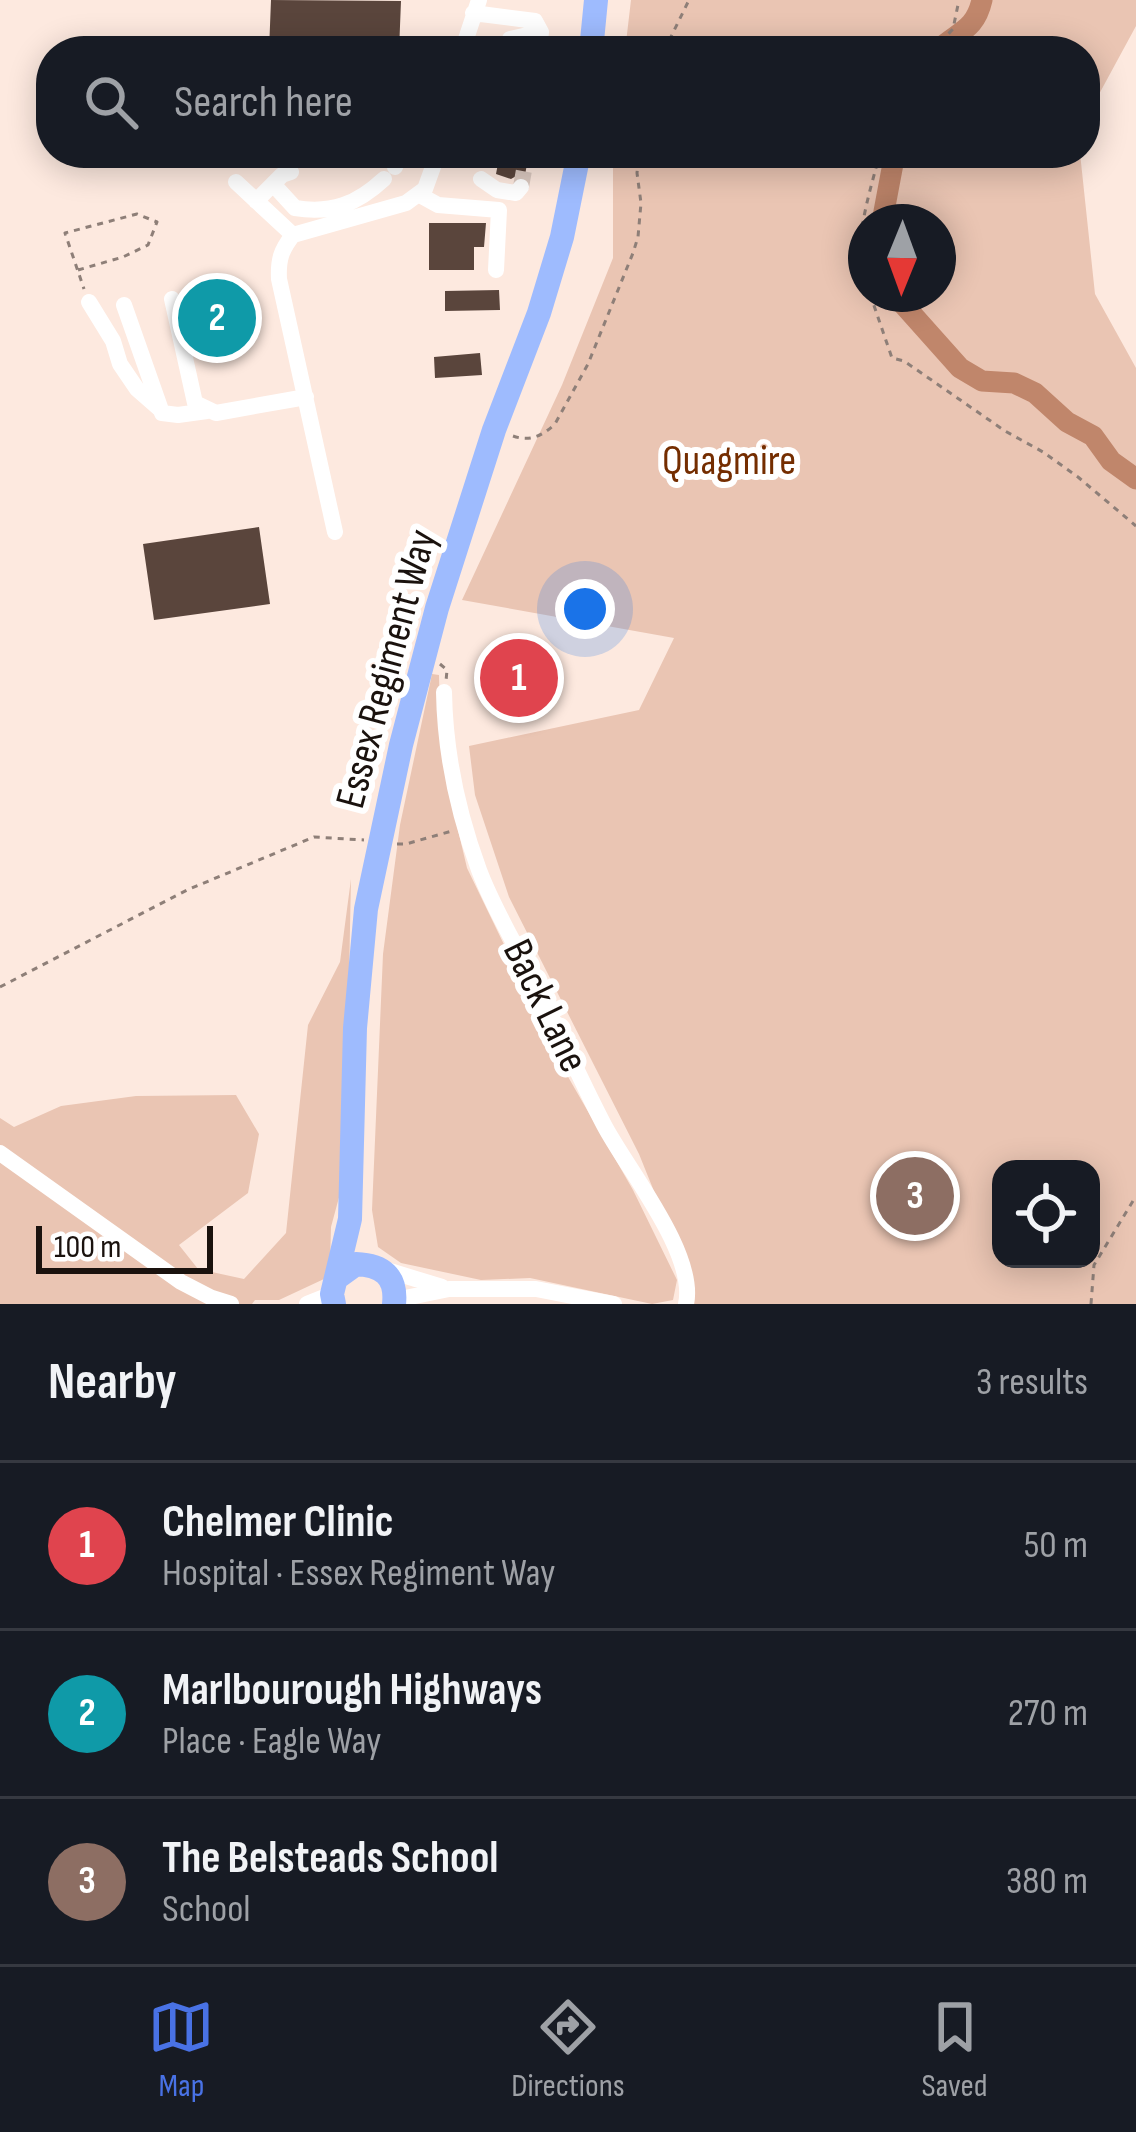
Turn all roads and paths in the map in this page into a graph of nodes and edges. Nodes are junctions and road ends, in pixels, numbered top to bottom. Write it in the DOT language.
graph roads {
  1 [pos="596,0"];
  2 [pos="689,0"];
  3 [pos="958,0"];
  4 [pos="476,6"];
  5 [pos="538,35"];
  6 [pos="467,36"];
  7 [pos="592,36"];
  8 [pos="671,36"];
  9 [pos="946,36"];
  10 [pos="391,168"];
  11 [pos="432,168"];
  12 [pos="576,168"];
  13 [pos="638,168"];
  14 [pos="876,168"];
  15 [pos="291,172"];
  16 [pos="482,179"];
  17 [pos="236,182"];
  18 [pos="273,184"];
  19 [pos="521,187"];
  20 [pos="418,194"];
  21 [pos="256,201"];
  22 [pos="867,204"];
  23 [pos="293,235"];
  24 [pos="78,270"];
  25 [pos="496,270"];
  26 [pos="172,298"];
  27 [pos="89,302"];
  28 [pos="124,305"];
  29 [pos="876,312"];
  30 [pos="307,400"];
  31 [pos="162,410"];
  32 [pos="207,411"];
  33 [pos="494,430"];
  34 [pos="1136,526"];
  35 [pos="335,532"];
  36 [pos="444,692"];
  37 [pos="465,827"];
  38 [pos="382,842"];
  39 [pos="0,987"];
  40 [pos="0,1153"];
  41 [pos="1136,1196"];
  42 [pos="350,1219"];
  43 [pos="375,1266"];
  44 [pos="448,1288"];
  45 [pos="335,1292"];
  46 [pos="394,1302"];
  47 [pos="231,1304"];
  48 [pos="308,1304"];
  49 [pos="614,1304"];
  50 [pos="686,1304"];
  51 [pos="1091,1304"];
  1 -- 7 [label="highway"];
  2 -- 8 [label="path"];
  3 -- 9 [label="path"];
  4 -- 5 [label="street"];
  4 -- 6 [label="street"];
  10 -- 18 [label="street"];
  11 -- 20 [label="street"];
  12 -- 33 [label="highway, Essex Regiment Way"];
  13 -- 33 [label="path"];
  14 -- 22 [label="path"];
  15 -- 18 [label="street"];
  16 -- 19 [label="street"];
  17 -- 21 [label="street"];
  18 -- 21 [label="street"];
  20 -- 23 [label="street"];
  20 -- 25 [label="street"];
  21 -- 23 [label="street"];
  23 -- 30 [label="street"];
  24 -- 24 [label="path"];
  24 -- 27 [label="path"];
  26 -- 32 [label="street"];
  27 -- 31 [label="street"];
  28 -- 31 [label="street"];
  29 -- 34 [label="path"];
  30 -- 32 [label="street"];
  30 -- 35 [label="street"];
  31 -- 32 [label="street"];
  33 -- 38 [label="highway, Essex Regiment Way"];
  36 -- 37 [label="street, Back Lane"];
  37 -- 38 [label="path"];
  37 -- 50 [label="street, Back Lane"];
  38 -- 39 [label="path"];
  38 -- 42 [label="highway, Essex Regiment Way"];
  40 -- 47 [label="street"];
  41 -- 51 [label="path"];
  42 -- 43 [label="highway, Essex Regiment Way"];
  42 -- 45 [label="highway, Essex Regiment Way"];
  43 -- 44 [label="street"];
  43 -- 45 [label="highway"];
  43 -- 46 [label="highway, Essex Regiment Way"];
  44 -- 46 [label="street"];
  44 -- 49 [label="street"];
  45 -- 48 [label="street"];
}
